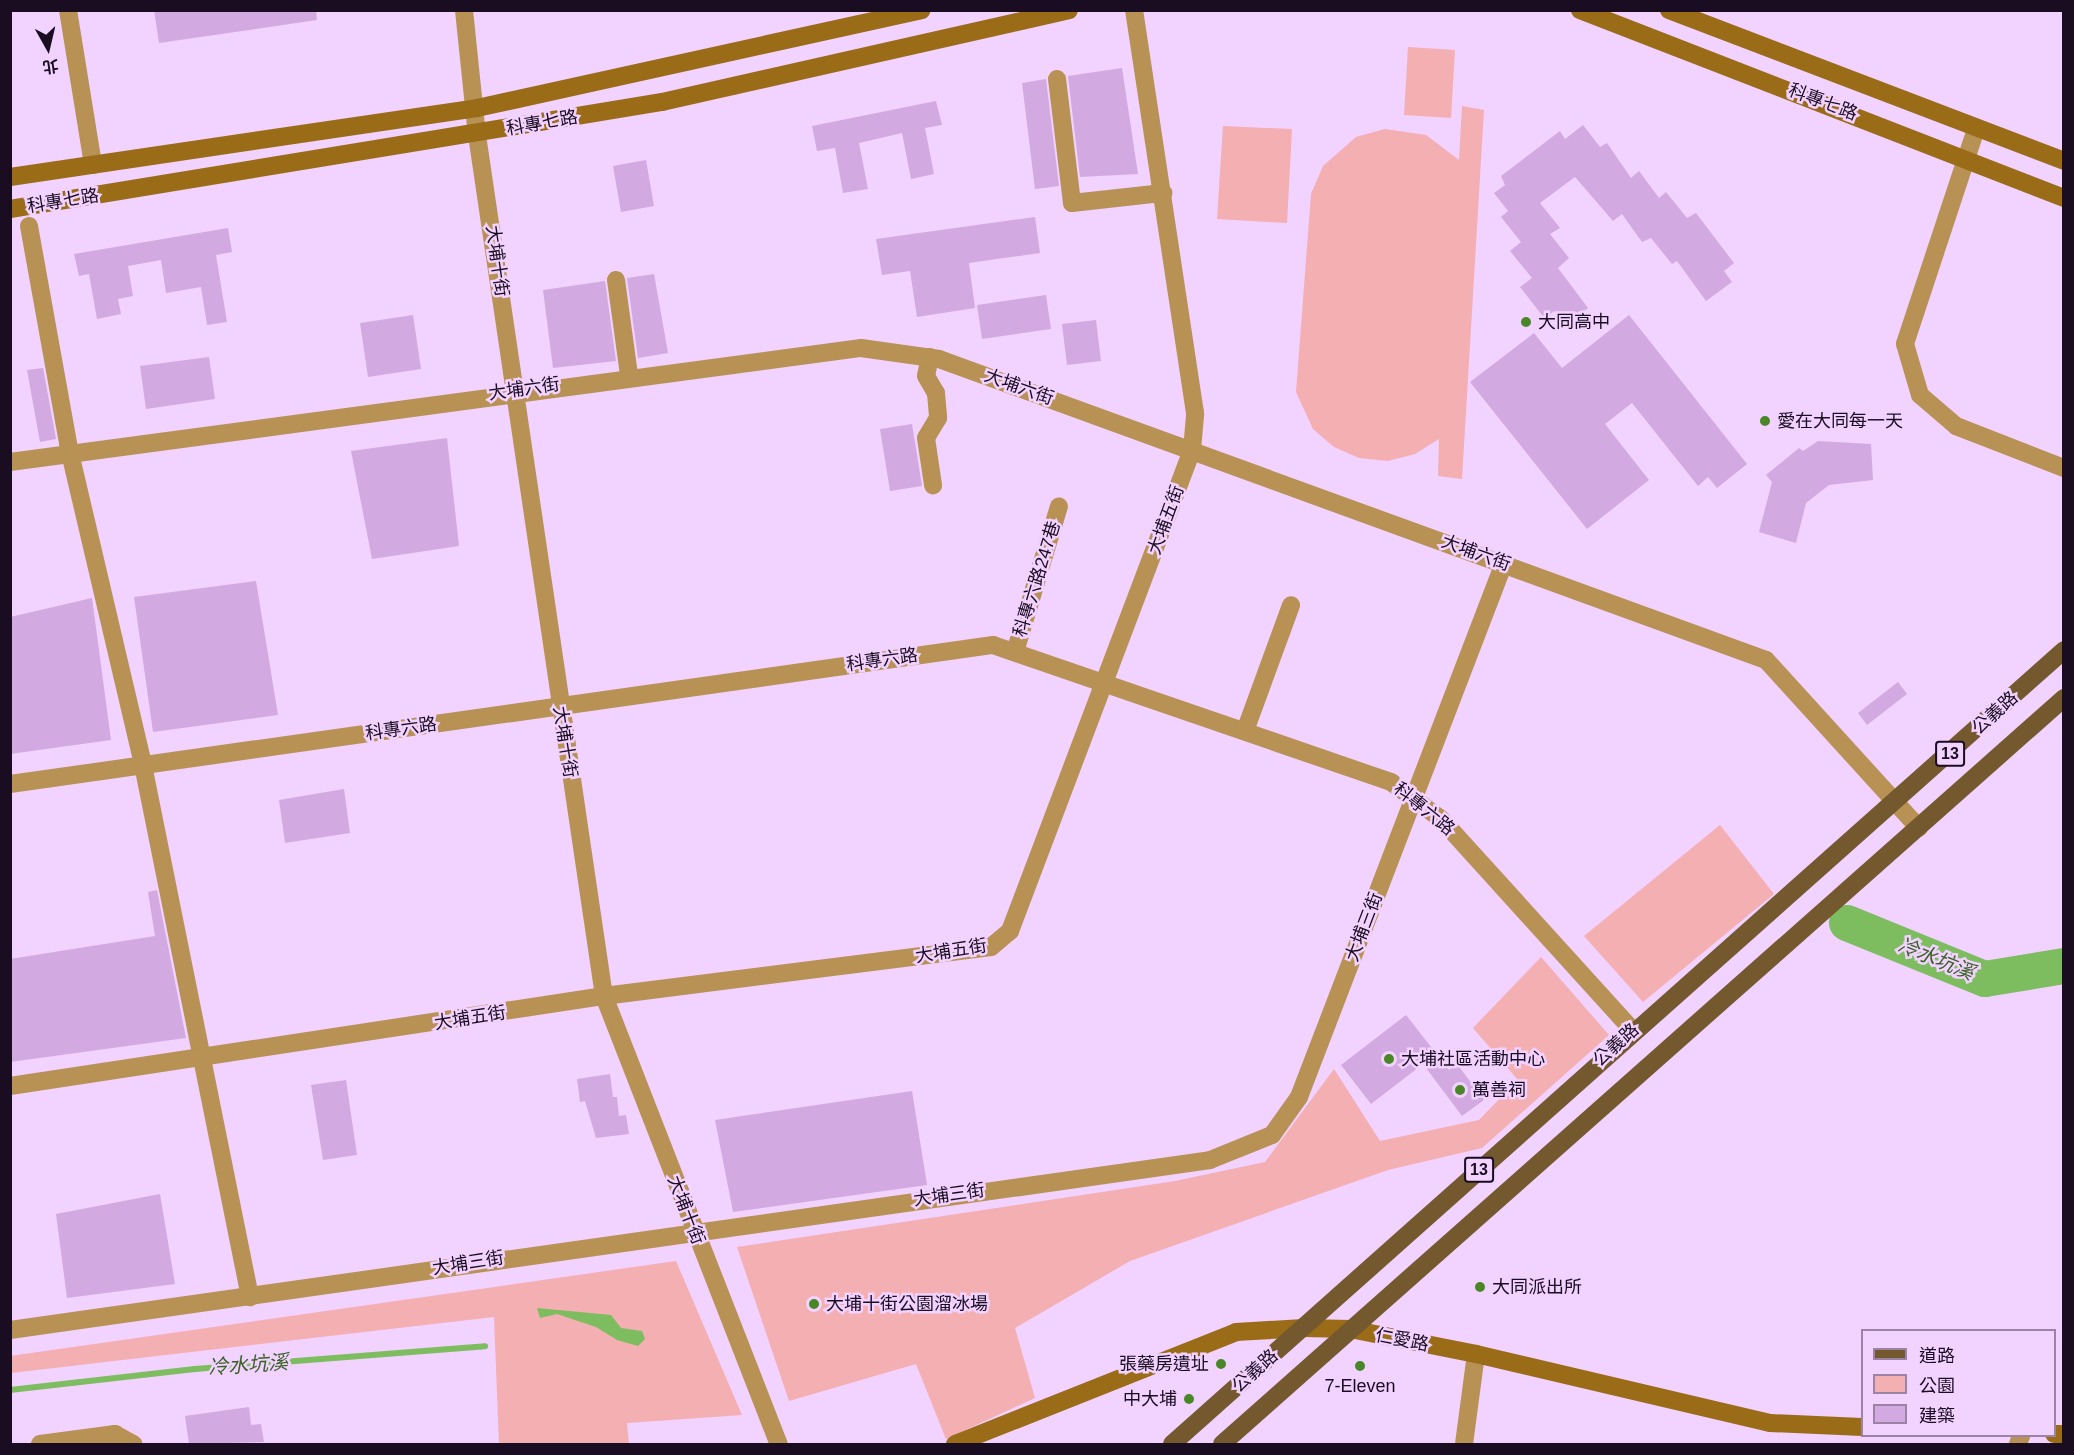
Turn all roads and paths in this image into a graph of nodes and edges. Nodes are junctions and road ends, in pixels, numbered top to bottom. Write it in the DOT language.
graph roads {
  1 [pos="68,10"];
  2 [pos="464,10"];
  3 [pos="921,10"];
  4 [pos="1069,10"];
  5 [pos="1134,10"];
  6 [pos="1580,10"];
  7 [pos="1669,10"];
  8 [pos="1057,79"];
  9 [pos="477,108"];
  10 [pos="1976,129"];
  11 [pos="477,135"];
  12 [pos="1965,158"];
  13 [pos="2064,161"];
  14 [pos="93,165"];
  15 [pos="10,177"];
  16 [pos="1162,192"];
  17 [pos="2064,198"];
  18 [pos="10,209"];
  19 [pos="29,226"];
  20 [pos="616,280"];
  21 [pos="930,357"];
  22 [pos="629,375"];
  23 [pos="516,390"];
  24 [pos="1192,450"];
  25 [pos="70,453"];
  26 [pos="10,462"];
  27 [pos="2064,468"];
  28 [pos="933,485"];
  29 [pos="1059,506"];
  30 [pos="1504,563"];
  31 [pos="1291,605"];
  32 [pos="2064,650"];
  33 [pos="1015,652"];
  34 [pos="1107,683"];
  35 [pos="2064,698"];
  36 [pos="560,708"];
  37 [pos="1245,731"];
  38 [pos="143,765"];
  39 [pos="10,784"];
  40 [pos="1412,798"];
  41 [pos="1896,803"];
  42 [pos="1919,828"];
  43 [pos="604,996"];
  44 [pos="1632,1030"];
  45 [pos="204,1059"];
  46 [pos="10,1086"];
  47 [pos="693,1229"];
  48 [pos="250,1297"];
  49 [pos="1304,1328"];
  50 [pos="1350,1329"];
  51 [pos="10,1330"];
  52 [pos="1476,1354"];
  53 [pos="1861,1427"];
  54 [pos="40,1444"];
  55 [pos="133,1444"];
  56 [pos="779,1444"];
  57 [pos="955,1444"];
  58 [pos="1172,1444"];
  59 [pos="1222,1444"];
  60 [pos="1464,1444"];
  1 -- 14 [label="street"];
  2 -- 9 [label="street, 大埔十街"];
  3 -- 9 [label="street, 科專七路"];
  4 -- 11 [label="street, 科專七路"];
  5 -- 16 [label="street, 大埔五街"];
  6 -- 12 [label="street, 科專七路"];
  7 -- 10 [label="street, 科專七路"];
  8 -- 16 [label="street"];
  9 -- 11 [label="street, 大埔十街"];
  9 -- 14 [label="street, 科專七路"];
  10 -- 12 [label="street"];
  10 -- 13 [label="street, 科專七路"];
  11 -- 18 [label="street, 科專七路"];
  11 -- 23 [label="street, 大埔十街"];
  12 -- 17 [label="street, 科專七路"];
  12 -- 27 [label="street"];
  14 -- 15 [label="street, 科專七路"];
  16 -- 24 [label="street, 大埔五街"];
  19 -- 25 [label="street"];
  20 -- 22 [label="street"];
  21 -- 22 [label="street, 大埔六街"];
  21 -- 24 [label="street, 大埔六街"];
  21 -- 28 [label="street"];
  22 -- 23 [label="street, 大埔六街"];
  23 -- 25 [label="street, 大埔六街"];
  23 -- 36 [label="street, 大埔十街"];
  24 -- 30 [label="street, 大埔六街"];
  24 -- 34 [label="street, 大埔五街"];
  25 -- 26 [label="street, 大埔六街"];
  25 -- 38 [label="street"];
  29 -- 33 [label="street, 科專六路247巷"];
  30 -- 40 [label="street, 大埔三街"];
  30 -- 41 [label="street, 大埔六街"];
  31 -- 37 [label="street"];
  32 -- 41 [label="main road, 公義路 / 13"];
  33 -- 34 [label="street, 科專六路"];
  33 -- 36 [label="street, 科專六路"];
  34 -- 37 [label="street, 科專六路"];
  34 -- 43 [label="street, 大埔五街"];
  35 -- 42 [label="main road, 公義路 / 13"];
  36 -- 38 [label="street, 科專六路"];
  36 -- 43 [label="street, 大埔十街"];
  37 -- 40 [label="street, 科專六路"];
  38 -- 39 [label="street, 科專六路"];
  38 -- 45 [label="street"];
  40 -- 44 [label="street, 科專六路"];
  40 -- 47 [label="street, 大埔三街"];
  41 -- 42 [label="street, 大埔六街"];
  41 -- 44 [label="main road, 公義路 / 13"];
  42 -- 50 [label="main road, 公義路 / 13"];
  43 -- 45 [label="street, 大埔五街"];
  43 -- 47 [label="street, 大埔十街"];
  44 -- 49 [label="main road, 公義路 / 13"];
  45 -- 46 [label="street, 大埔五街"];
  45 -- 48 [label="street"];
  47 -- 48 [label="street, 大埔三街"];
  47 -- 56 [label="street, 大埔十街"];
  48 -- 51 [label="street, 大埔三街"];
  49 -- 50 [label="street, 仁愛路"];
  49 -- 57 [label="street, 仁愛路"];
  49 -- 58 [label="main road, 公義路 / 13"];
  50 -- 52 [label="street, 仁愛路"];
  50 -- 59 [label="main road, 公義路 / 13"];
  52 -- 53 [label="street, 仁愛路"];
  52 -- 60 [label="street"];
  54 -- 55 [label="street"];
}
